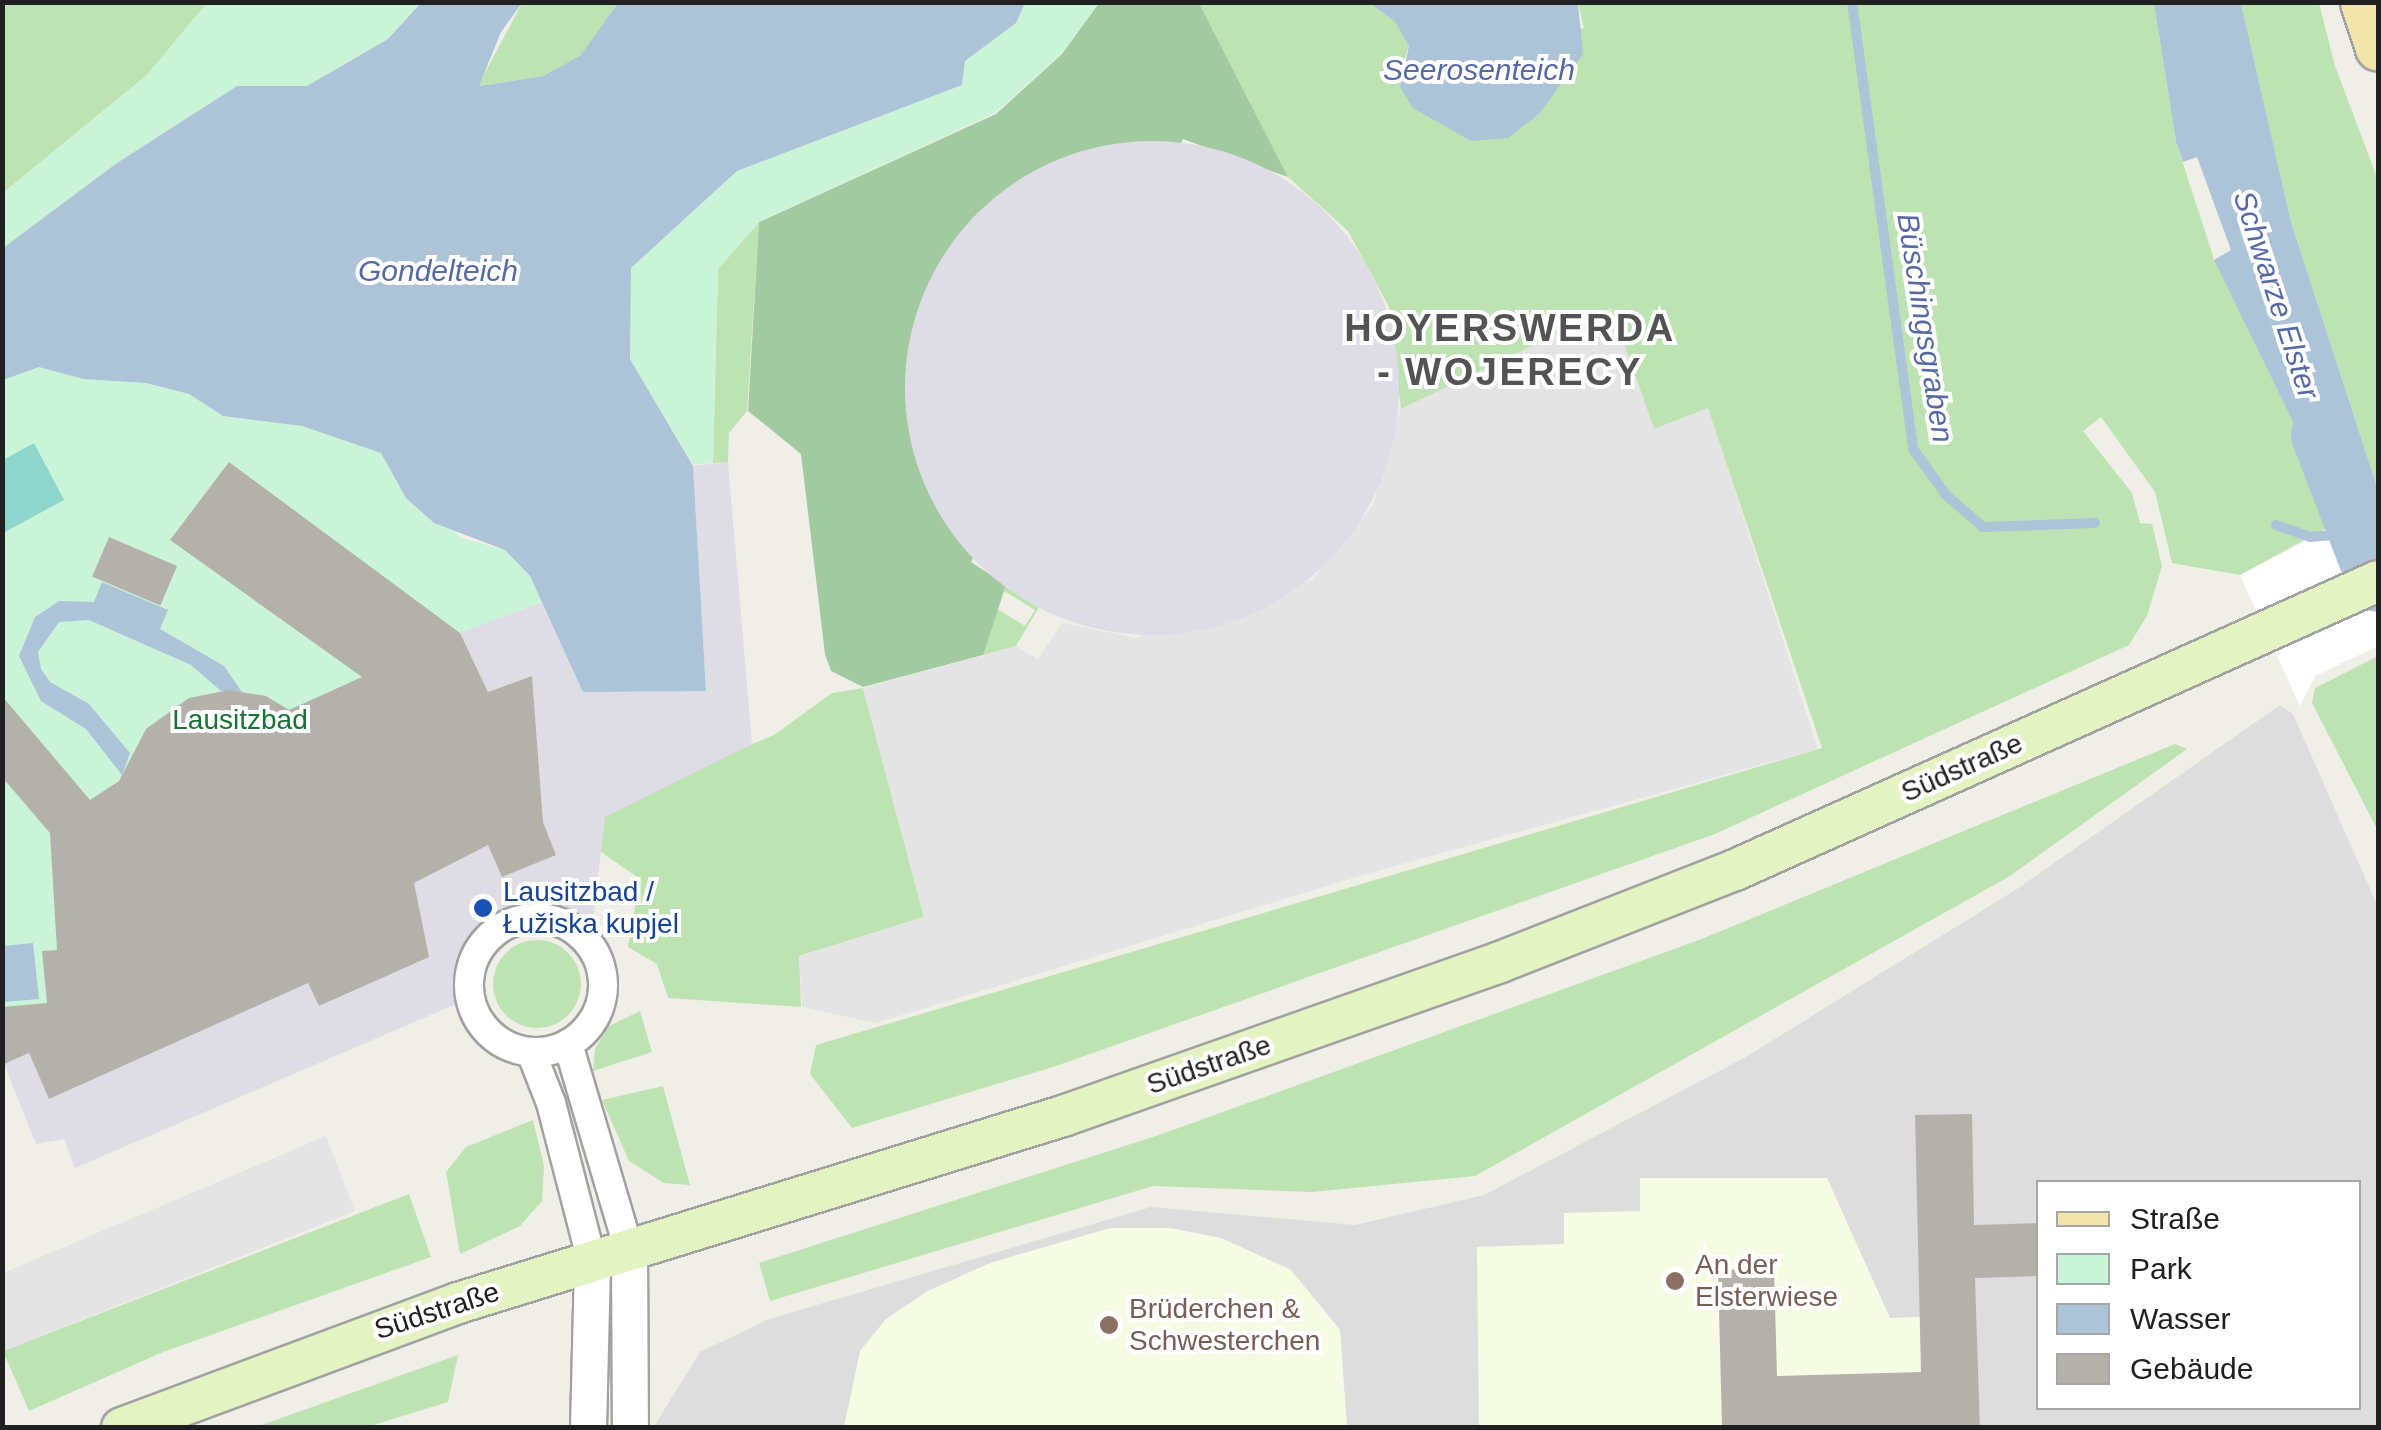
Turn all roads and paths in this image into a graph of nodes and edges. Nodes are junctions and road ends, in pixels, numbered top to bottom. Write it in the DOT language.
graph roads {
  1 [pos="2362,2"];
  2 [pos="2378,48"];
  3 [pos="2378,581"];
  4 [pos="568,1044"];
  5 [pos="531,1052"];
  6 [pos="611,1256"];
  7 [pos="122,1428"];
  8 [pos="588,1428"];
  9 [pos="630,1428"];
  1 -- 2 [label="main road"];
  3 -- 6 [label="main road, Südstraße"];
  4 -- 5 [label="street"];
  4 -- 5 [label="street"];
  4 -- 6 [label="street"];
  5 -- 6 [label="street"];
  6 -- 7 [label="main road, Südstraße"];
  6 -- 8 [label="street"];
  6 -- 9 [label="street"];
}
